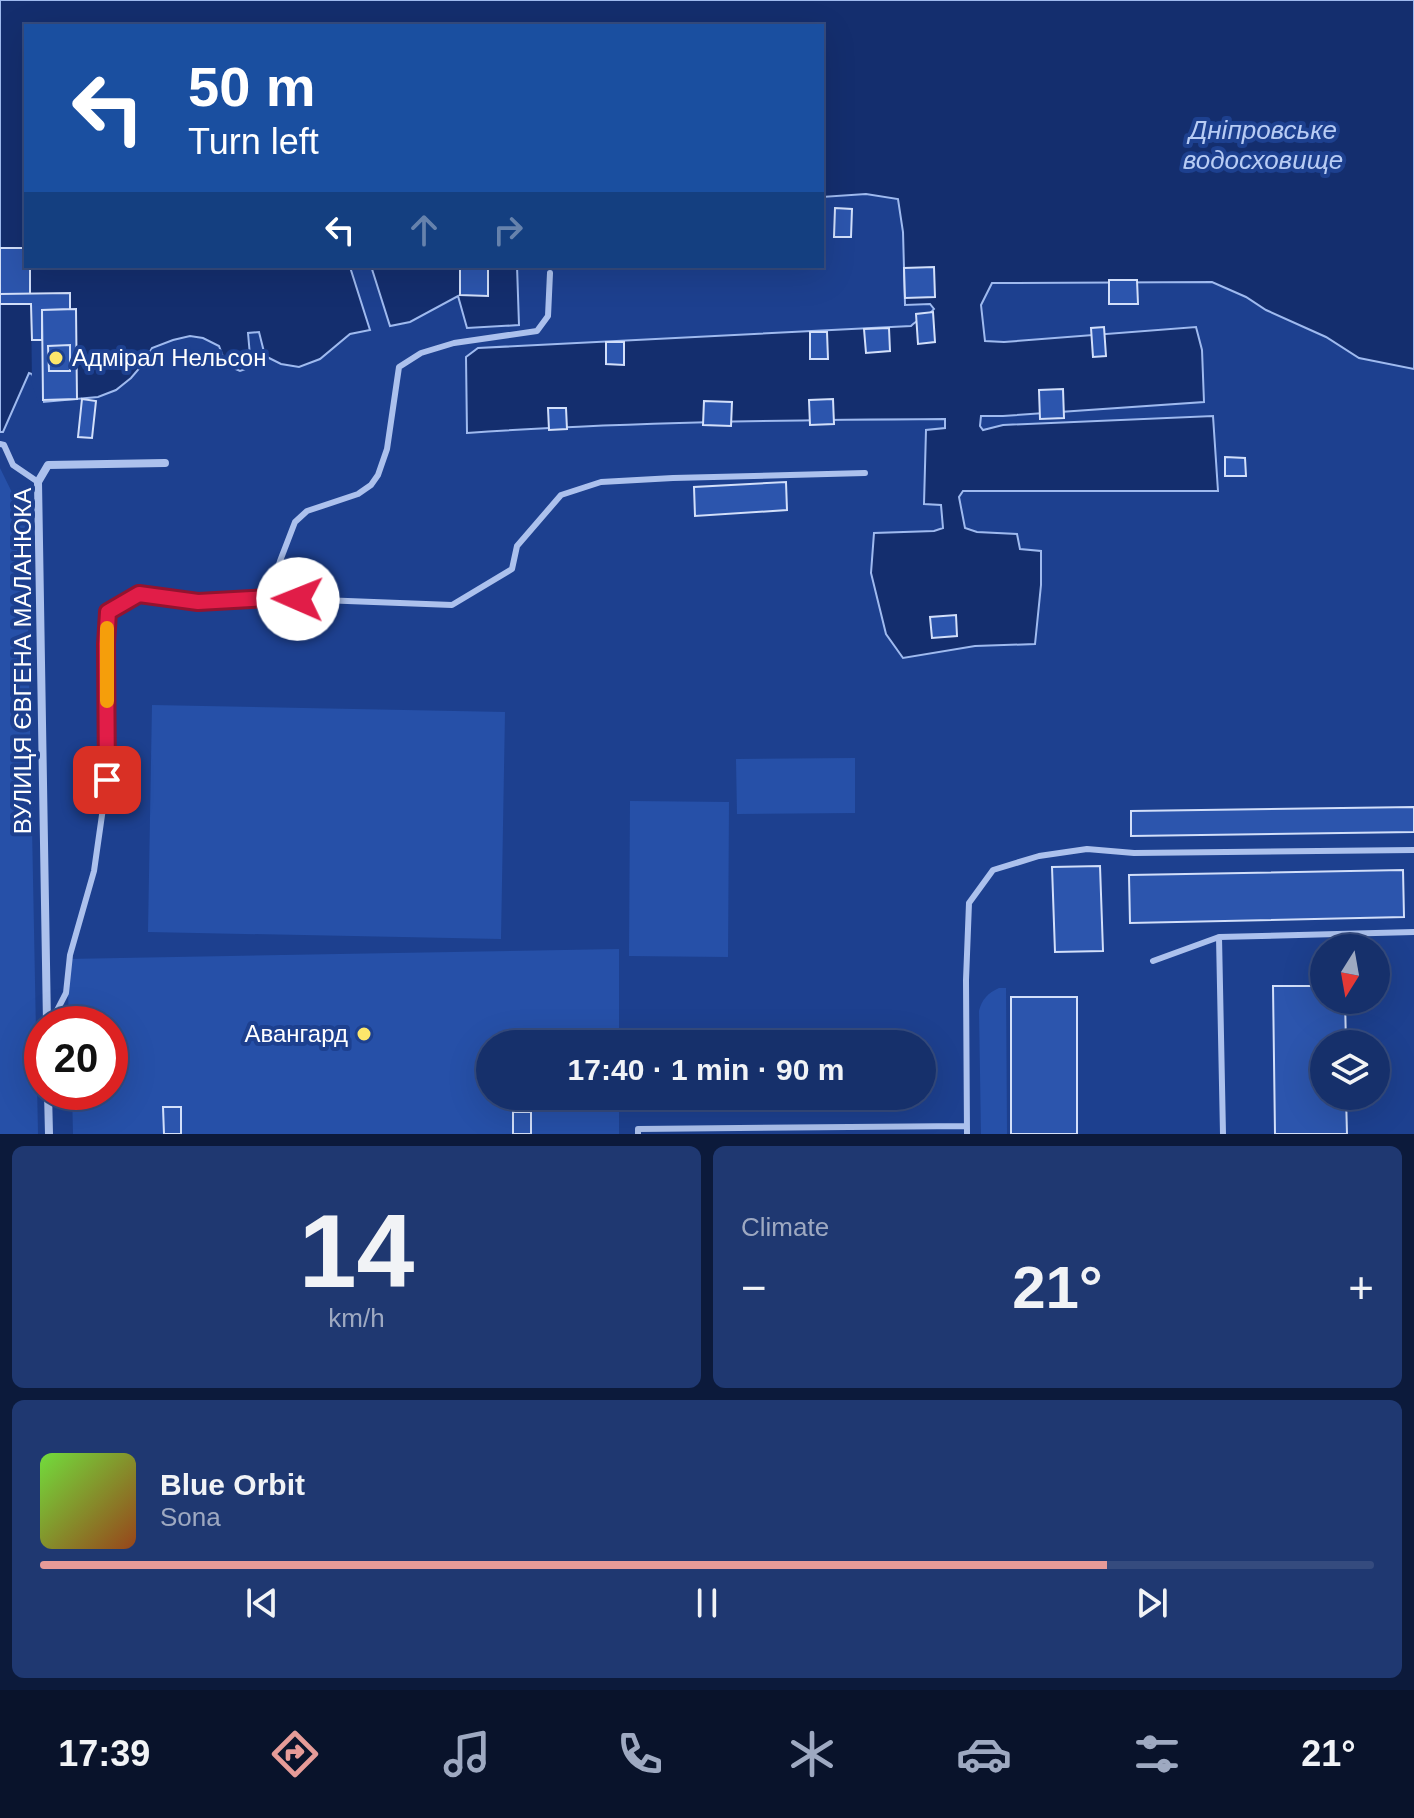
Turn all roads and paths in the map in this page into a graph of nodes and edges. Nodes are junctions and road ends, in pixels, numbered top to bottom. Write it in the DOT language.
graph roads {
  1 [pos="550,273"];
  2 [pos="0,444"];
  3 [pos="165,463"];
  4 [pos="865,473"];
  5 [pos="38,482"];
  6 [pos="269,598"];
  7 [pos="1414,850"];
  8 [pos="1414,932"];
  9 [pos="1219,937"];
  10 [pos="1153,961"];
  11 [pos="49,1006"];
  12 [pos="59,1006"];
  13 [pos="48,1110"];
  14 [pos="966,1130"];
  15 [pos="49,1134"];
  16 [pos="638,1134"];
  17 [pos="1223,1134"];
  1 -- 6 [label="lane"];
  2 -- 5 [label="lane"];
  3 -- 5 [label="street, ВУЛИЦЯ ЄВГЕНА МАЛАНЮКА"];
  4 -- 6 [label="lane"];
  5 -- 11 [label="street, ВУЛИЦЯ ЄВГЕНА МАЛАНЮКА"];
  6 -- 12 [label="lane"];
  7 -- 14 [label="lane"];
  8 -- 9 [label="lane"];
  9 -- 10 [label="lane"];
  9 -- 17 [label="lane"];
  13 -- 15 [label="street"];
  14 -- 16 [label="lane"];
}
